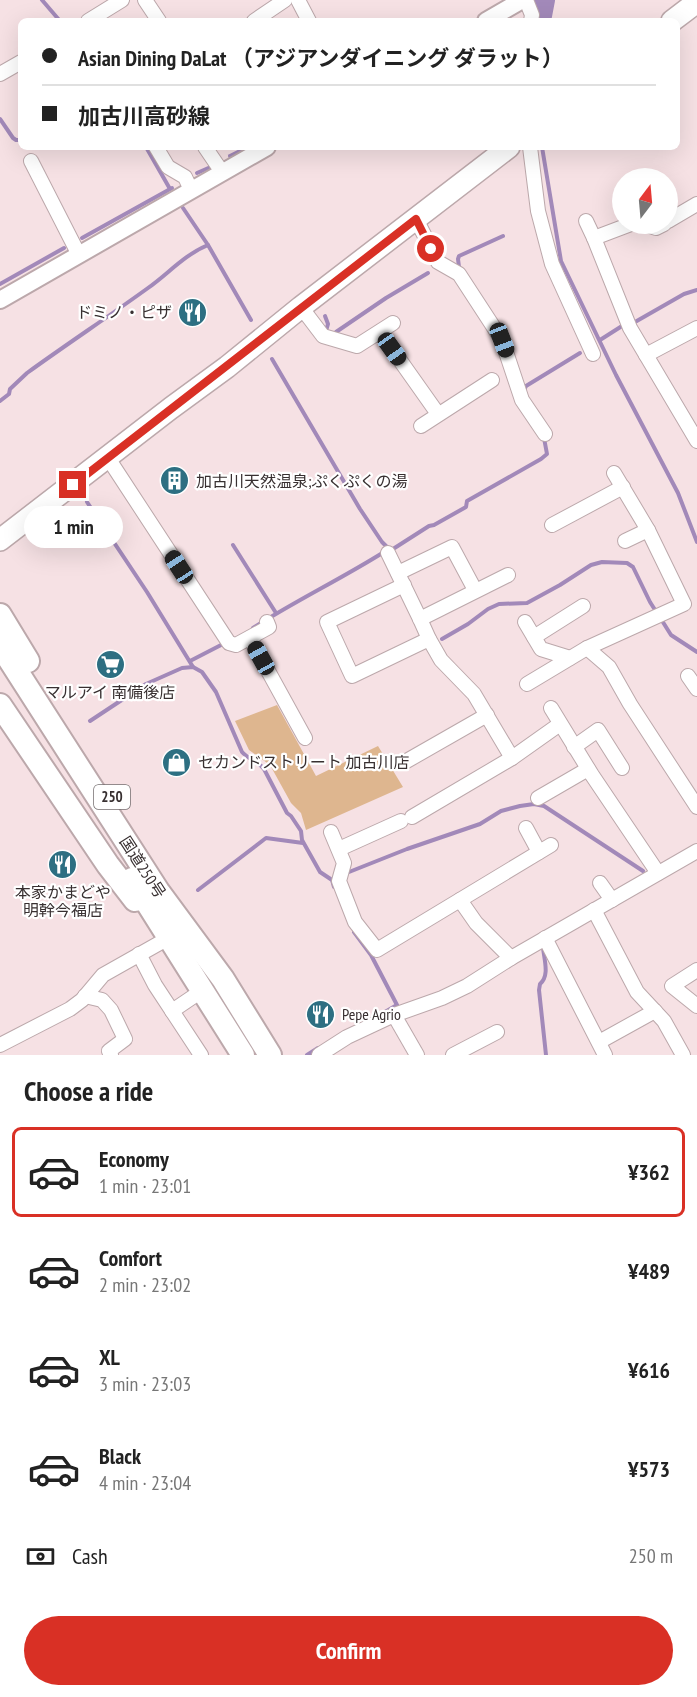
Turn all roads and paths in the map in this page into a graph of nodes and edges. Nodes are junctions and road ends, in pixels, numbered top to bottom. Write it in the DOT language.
graph roads {
  1 [pos="122,0"];
  2 [pos="145,0"];
  3 [pos="285,0"];
  4 [pos="298,0"];
  5 [pos="524,0"];
  6 [pos="697,2"];
  7 [pos="93,18"];
  8 [pos="157,18"];
  9 [pos="258,18"];
  10 [pos="307,18"];
  11 [pos="491,18"];
  12 [pos="532,18"];
  13 [pos="676,18"];
  14 [pos="18,64"];
  15 [pos="0,74"];
  16 [pos="158,150"];
  17 [pos="207,150"];
  18 [pos="255,150"];
  19 [pos="505,150"];
  20 [pos="530,150"];
  21 [pos="31,161"];
  22 [pos="222,172"];
  23 [pos="191,190"];
  24 [pos="697,204"];
  25 [pos="416,219"];
  26 [pos="678,219"];
  27 [pos="586,221"];
  28 [pos="612,231"];
  29 [pos="594,238"];
  30 [pos="79,255"];
  31 [pos="0,300"];
  32 [pos="301,307"];
  33 [pos="393,323"];
  34 [pos="697,328"];
  35 [pos="380,332"];
  36 [pos="593,354"];
  37 [pos="646,355"];
  38 [pos="492,380"];
  39 [pos="438,414"];
  40 [pos="421,426"];
  41 [pos="545,434"];
  42 [pos="697,441"];
  43 [pos="108,458"];
  44 [pos="614,472"];
  45 [pos="624,487"];
  46 [pos="552,525"];
  47 [pos="648,530"];
  48 [pos="0,540"];
  49 [pos="625,541"];
  50 [pos="388,554"];
  51 [pos="507,575"];
  52 [pos="401,579"];
  53 [pos="475,590"];
  54 [pos="583,606"];
  55 [pos="0,615"];
  56 [pos="420,619"];
  57 [pos="267,622"];
  58 [pos="525,622"];
  59 [pos="534,637"];
  60 [pos="250,638"];
  61 [pos="429,639"];
  62 [pos="0,645"];
  63 [pos="587,648"];
  64 [pos="570,658"];
  65 [pos="0,672"];
  66 [pos="688,676"];
  67 [pos="527,684"];
  68 [pos="697,688"];
  69 [pos="16,698"];
  70 [pos="551,708"];
  71 [pos="487,715"];
  72 [pos="560,724"];
  73 [pos="305,738"];
  74 [pos="574,747"];
  75 [pos="512,758"];
  76 [pos="403,763"];
  77 [pos="622,768"];
  78 [pos="588,769"];
  79 [pos="538,798"];
  80 [pos="697,807"];
  81 [pos="526,828"];
  82 [pos="331,832"];
  83 [pos="551,845"];
  84 [pos="339,849"];
  85 [pos="697,851"];
  86 [pos="539,852"];
  87 [pos="658,873"];
  88 [pos="600,883"];
  89 [pos="460,900"];
  90 [pos="612,900"];
  91 [pos="594,910"];
  92 [pos="545,938"];
  93 [pos="165,940"];
  94 [pos="139,954"];
  95 [pos="511,958"];
  96 [pos="697,970"];
  97 [pos="223,979"];
  98 [pos="203,990"];
  99 [pos="85,996"];
  100 [pos="697,1005"];
  101 [pos="172,1011"];
  102 [pos="655,1011"];
  103 [pos="394,1015"];
  104 [pos="498,1032"];
  105 [pos="599,1042"];
  106 [pos="0,1045"];
  107 [pos="111,1055"];
  108 [pos="201,1055"];
  109 [pos="243,1055"];
  110 [pos="270,1055"];
  111 [pos="319,1055"];
  112 [pos="417,1055"];
  113 [pos="453,1055"];
  114 [pos="605,1055"];
  115 [pos="683,1055"];
  1 -- 7 [label="street"];
  2 -- 8 [label="street"];
  3 -- 9 [label="street"];
  4 -- 10 [label="street"];
  5 -- 11 [label="street"];
  5 -- 12 [label="street"];
  6 -- 13 [label="main road"];
  14 -- 15 [label="street"];
  16 -- 23 [label="street"];
  17 -- 22 [label="street"];
  18 -- 22 [label="street"];
  19 -- 25 [label="main road"];
  20 -- 36 [label="street"];
  21 -- 30 [label="street"];
  22 -- 23 [label="street"];
  23 -- 30 [label="street"];
  24 -- 26 [label="street"];
  25 -- 32 [label="main road"];
  25 -- 41 [label="street"];
  27 -- 29 [label="street"];
  28 -- 29 [label="street"];
  29 -- 37 [label="street"];
  30 -- 31 [label="street"];
  32 -- 35 [label="street"];
  32 -- 43 [label="main road"];
  33 -- 35 [label="street"];
  34 -- 37 [label="street"];
  35 -- 39 [label="street"];
  37 -- 42 [label="street"];
  38 -- 39 [label="street"];
  39 -- 40 [label="street"];
  43 -- 48 [label="main road"];
  43 -- 60 [label="street"];
  44 -- 45 [label="street"];
  45 -- 46 [label="street"];
  45 -- 47 [label="street"];
  47 -- 49 [label="street"];
  47 -- 63 [label="street"];
  50 -- 52 [label="street"];
  51 -- 53 [label="street"];
  52 -- 53 [label="street"];
  52 -- 56 [label="street"];
  52 -- 61 [label="street"];
  53 -- 56 [label="street"];
  54 -- 59 [label="street"];
  55 -- 97 [label="highway, 250"];
  56 -- 61 [label="street"];
  57 -- 60 [label="street"];
  58 -- 59 [label="street"];
  59 -- 64 [label="street"];
  60 -- 73 [label="street"];
  61 -- 71 [label="street"];
  62 -- 69 [label="highway, 国道250号 / 250"];
  63 -- 64 [label="street"];
  63 -- 80 [label="street"];
  64 -- 67 [label="street"];
  65 -- 69 [label="highway, 国道250号 / 250"];
  66 -- 68 [label="street"];
  69 -- 93 [label="highway, 250"];
  69 -- 97 [label="highway, 国道250号 / 250"];
  69 -- 98 [label="highway, 国道250号 / 250"];
  70 -- 72 [label="street"];
  71 -- 75 [label="street"];
  71 -- 76 [label="street"];
  72 -- 74 [label="street"];
  72 -- 75 [label="street"];
  74 -- 77 [label="street"];
  74 -- 78 [label="street"];
  75 -- 84 [label="street"];
  78 -- 79 [label="street"];
  78 -- 87 [label="street"];
  81 -- 86 [label="street"];
  82 -- 84 [label="street"];
  83 -- 86 [label="street"];
  84 -- 89 [label="street"];
  85 -- 87 [label="street"];
  86 -- 89 [label="street"];
  87 -- 90 [label="street"];
  88 -- 90 [label="street"];
  89 -- 95 [label="street"];
  90 -- 91 [label="street"];
  91 -- 92 [label="street"];
  91 -- 102 [label="street"];
  92 -- 95 [label="street"];
  92 -- 105 [label="street"];
  93 -- 94 [label="street"];
  93 -- 98 [label="highway, 250"];
  94 -- 99 [label="street"];
  94 -- 101 [label="street"];
  95 -- 103 [label="street"];
  96 -- 100 [label="street"];
  97 -- 110 [label="highway, 国道250号 / 250"];
  98 -- 101 [label="street"];
  98 -- 109 [label="highway, 国道250号 / 250"];
  99 -- 106 [label="street"];
  99 -- 107 [label="street"];
  101 -- 108 [label="street"];
  102 -- 105 [label="street"];
  102 -- 115 [label="street"];
  103 -- 111 [label="street"];
  103 -- 112 [label="street"];
  104 -- 113 [label="street"];
  105 -- 114 [label="street"];
}
